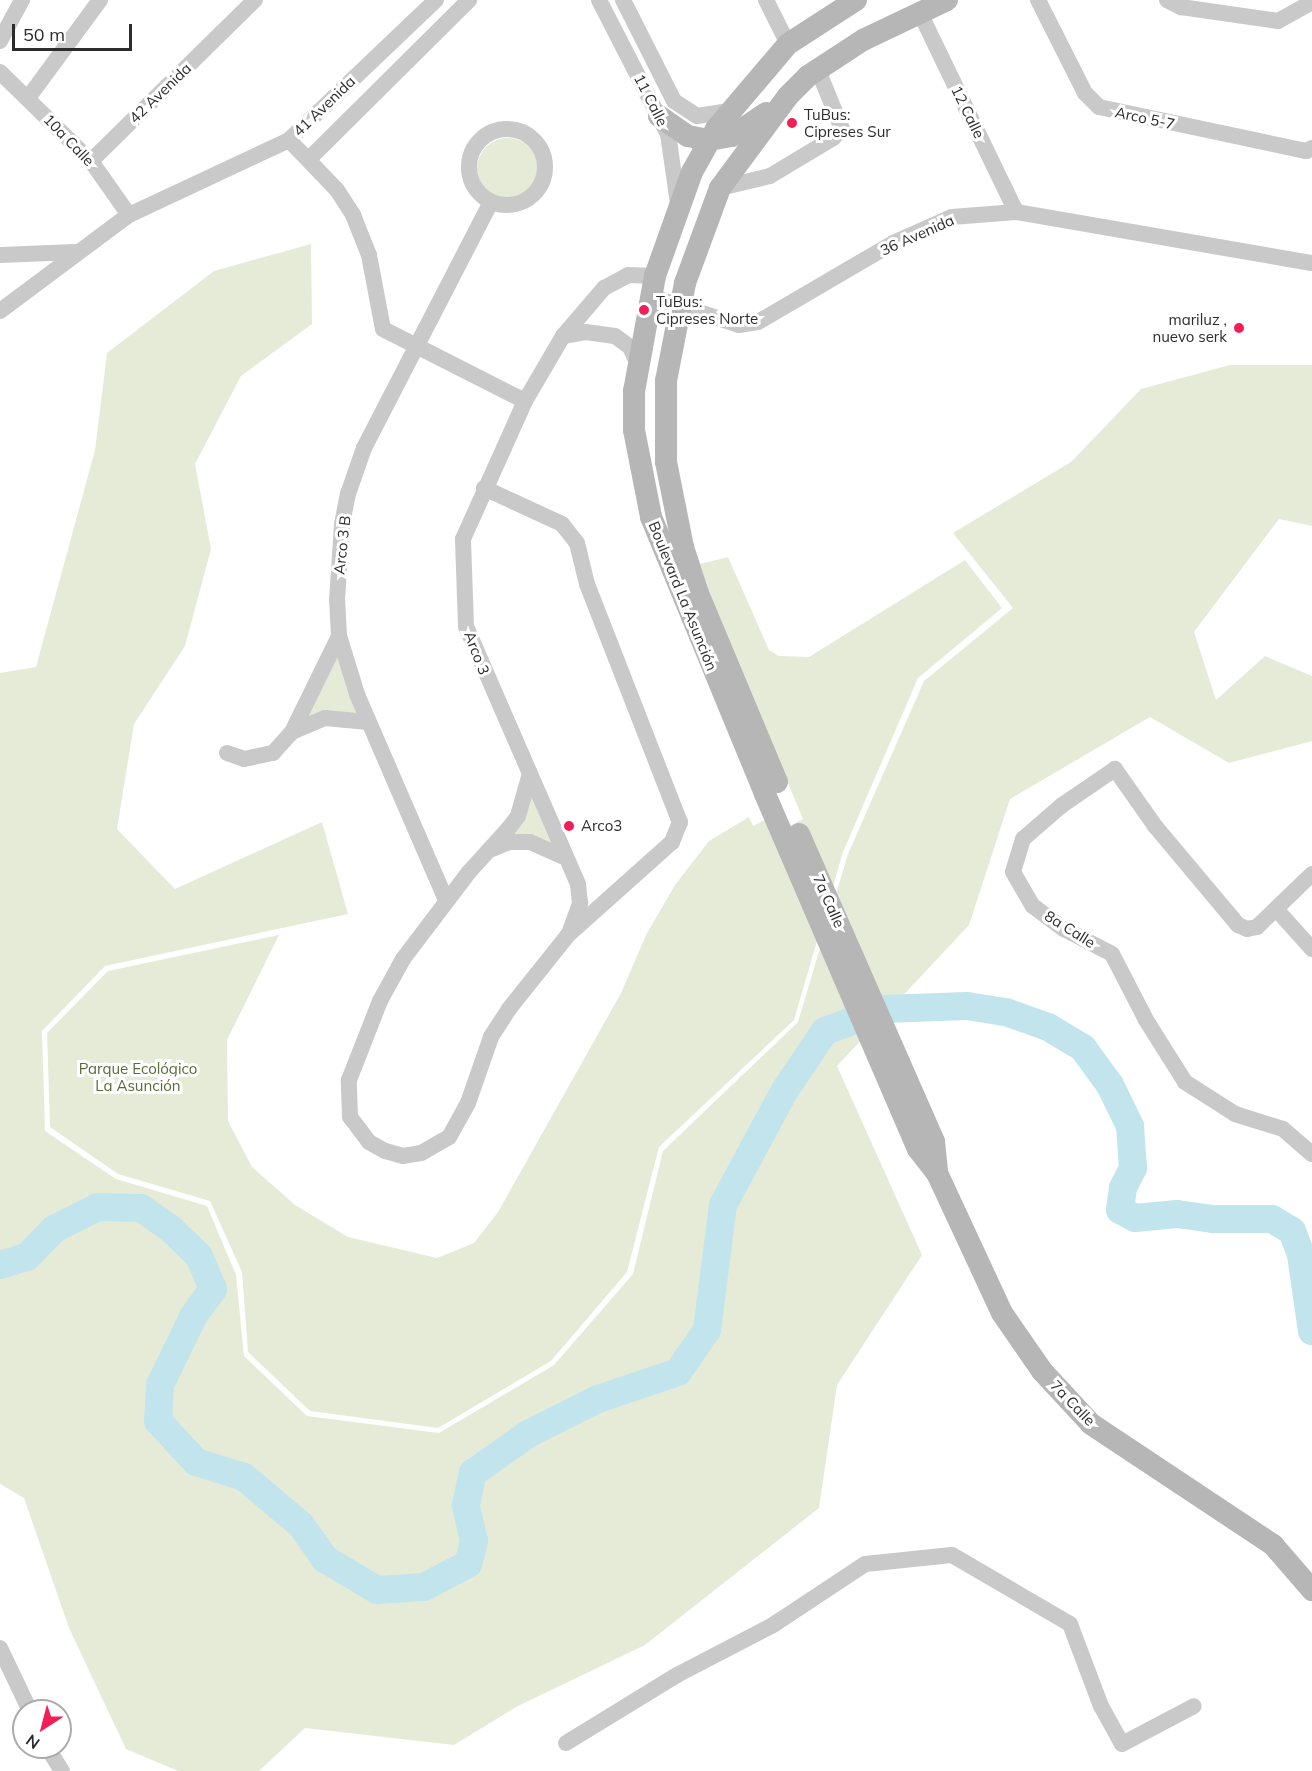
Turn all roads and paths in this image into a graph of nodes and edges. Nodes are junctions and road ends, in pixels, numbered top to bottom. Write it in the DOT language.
graph roads {
  1 [pos="22,0"];
  2 [pos="100,0"];
  3 [pos="255,0"];
  4 [pos="436,0"];
  5 [pos="469,0"];
  6 [pos="599,0"];
  7 [pos="623,0"];
  8 [pos="766,0"];
  9 [pos="855,0"];
  10 [pos="947,0"];
  11 [pos="1038,0"];
  12 [pos="1167,0"];
  13 [pos="1204,0"];
  14 [pos="1312,2"];
  15 [pos="1188,8"];
  16 [pos="920,13"];
  17 [pos="0,41"];
  18 [pos="788,44"];
  19 [pos="818,70"];
  20 [pos="0,72"];
  21 [pos="788,96"];
  22 [pos="28,98"];
  23 [pos="730,111"];
  24 [pos="659,116"];
  25 [pos="289,140"];
  26 [pos="709,140"];
  27 [pos="1312,148"];
  28 [pos="309,159"];
  29 [pos="91,161"];
  30 [pos="720,188"];
  31 [pos="491,202"];
  32 [pos="678,207"];
  33 [pos="1016,212"];
  34 [pos="129,215"];
  35 [pos="75,252"];
  36 [pos="0,255"];
  37 [pos="1312,263"];
  38 [pos="653,286"];
  39 [pos="680,308"];
  40 [pos="0,310"];
  41 [pos="563,336"];
  42 [pos="418,347"];
  43 [pos="638,364"];
  44 [pos="525,402"];
  45 [pos="634,430"];
  46 [pos="666,462"];
  47 [pos="484,488"];
  48 [pos="715,630"];
  49 [pos="339,636"];
  50 [pos="368,722"];
  51 [pos="292,732"];
  52 [pos="227,753"];
  53 [pos="529,777"];
  54 [pos="772,791"];
  55 [pos="488,851"];
  56 [pos="562,856"];
  57 [pos="1312,874"];
  58 [pos="578,884"];
  59 [pos="618,891"];
  60 [pos="446,900"];
  61 [pos="1276,909"];
  62 [pos="568,935"];
  63 [pos="1312,949"];
  64 [pos="1312,1154"];
  65 [pos="1312,1590"];
  66 [pos="0,1648"];
  67 [pos="24,1699"];
  68 [pos="1194,1706"];
  69 [pos="566,1743"];
  1 -- 17 [label="street"];
  2 -- 22 [label="street"];
  3 -- 29 [label="street, 42 Avenida"];
  4 -- 25 [label="street, 41 Avenida"];
  5 -- 28 [label="street, 41 Avenida"];
  6 -- 24 [label="street, 11 Calle"];
  7 -- 23 [label="street, 11 Calle"];
  8 -- 18 [label="street"];
  9 -- 18 [label="main road, Boulevard La Asunción"];
  10 -- 16 [label="main road, Boulevard La Asunción"];
  11 -- 27 [label="street, Arco 5-7"];
  12 -- 15 [label="street"];
  13 -- 15 [label="street"];
  14 -- 15 [label="street"];
  16 -- 19 [label="main road, Boulevard La Asunción"];
  16 -- 33 [label="street, 12 Calle"];
  18 -- 23 [label="main road, Boulevard La Asunción"];
  19 -- 21 [label="main road, Boulevard La Asunción"];
  19 -- 30 [label="street"];
  20 -- 22 [label="street, 10a Calle"];
  21 -- 26 [label="main road"];
  21 -- 30 [label="main road, Boulevard La Asunción"];
  22 -- 29 [label="street, 10a Calle"];
  23 -- 26 [label="main road, Boulevard La Asunción"];
  24 -- 26 [label="main road"];
  24 -- 32 [label="street, 11 Calle"];
  25 -- 28 [label="street"];
  25 -- 34 [label="street, 41 Avenida"];
  26 -- 32 [label="main road, Boulevard La Asunción"];
  28 -- 42 [label="street"];
  29 -- 34 [label="street, 10a Calle"];
  30 -- 39 [label="main road, Boulevard La Asunción"];
  31 -- 31 [label="street"];
  31 -- 42 [label="street, Arco 3 B"];
  32 -- 38 [label="main road, Boulevard La Asunción"];
  33 -- 37 [label="street, 36 Avenida"];
  33 -- 39 [label="street, 36 Avenida"];
  34 -- 35 [label="street"];
  35 -- 36 [label="street"];
  35 -- 40 [label="street"];
  38 -- 39 [label="street"];
  38 -- 41 [label="street, Arco 3"];
  38 -- 43 [label="main road, Boulevard La Asunción"];
  39 -- 46 [label="main road, Boulevard La Asunción"];
  41 -- 43 [label="street"];
  41 -- 44 [label="street, Arco 3"];
  42 -- 44 [label="street"];
  42 -- 49 [label="street, Arco 3 B"];
  43 -- 45 [label="main road, Boulevard La Asunción"];
  44 -- 47 [label="street, Arco 3"];
  45 -- 46 [label="main road"];
  45 -- 54 [label="main road, Boulevard La Asunción"];
  46 -- 48 [label="main road, Boulevard La Asunción"];
  47 -- 53 [label="street, Arco 3"];
  47 -- 59 [label="street"];
  48 -- 54 [label="main road, 7a Calle"];
  49 -- 50 [label="street, Arco 3 B"];
  49 -- 51 [label="street"];
  50 -- 51 [label="street"];
  50 -- 60 [label="street, Arco 3 B"];
  51 -- 52 [label="street"];
  53 -- 55 [label="street"];
  53 -- 56 [label="street, Arco 3"];
  54 -- 65 [label="main road, 7a Calle"];
  55 -- 56 [label="street"];
  55 -- 60 [label="street"];
  56 -- 58 [label="street, Arco 3"];
  57 -- 61 [label="street"];
  58 -- 59 [label="street"];
  58 -- 62 [label="street"];
  59 -- 62 [label="street"];
  60 -- 62 [label="street"];
  61 -- 63 [label="street"];
  61 -- 64 [label="street, 8a Calle"];
  66 -- 67 [label="street"];
  68 -- 69 [label="street"];
}
